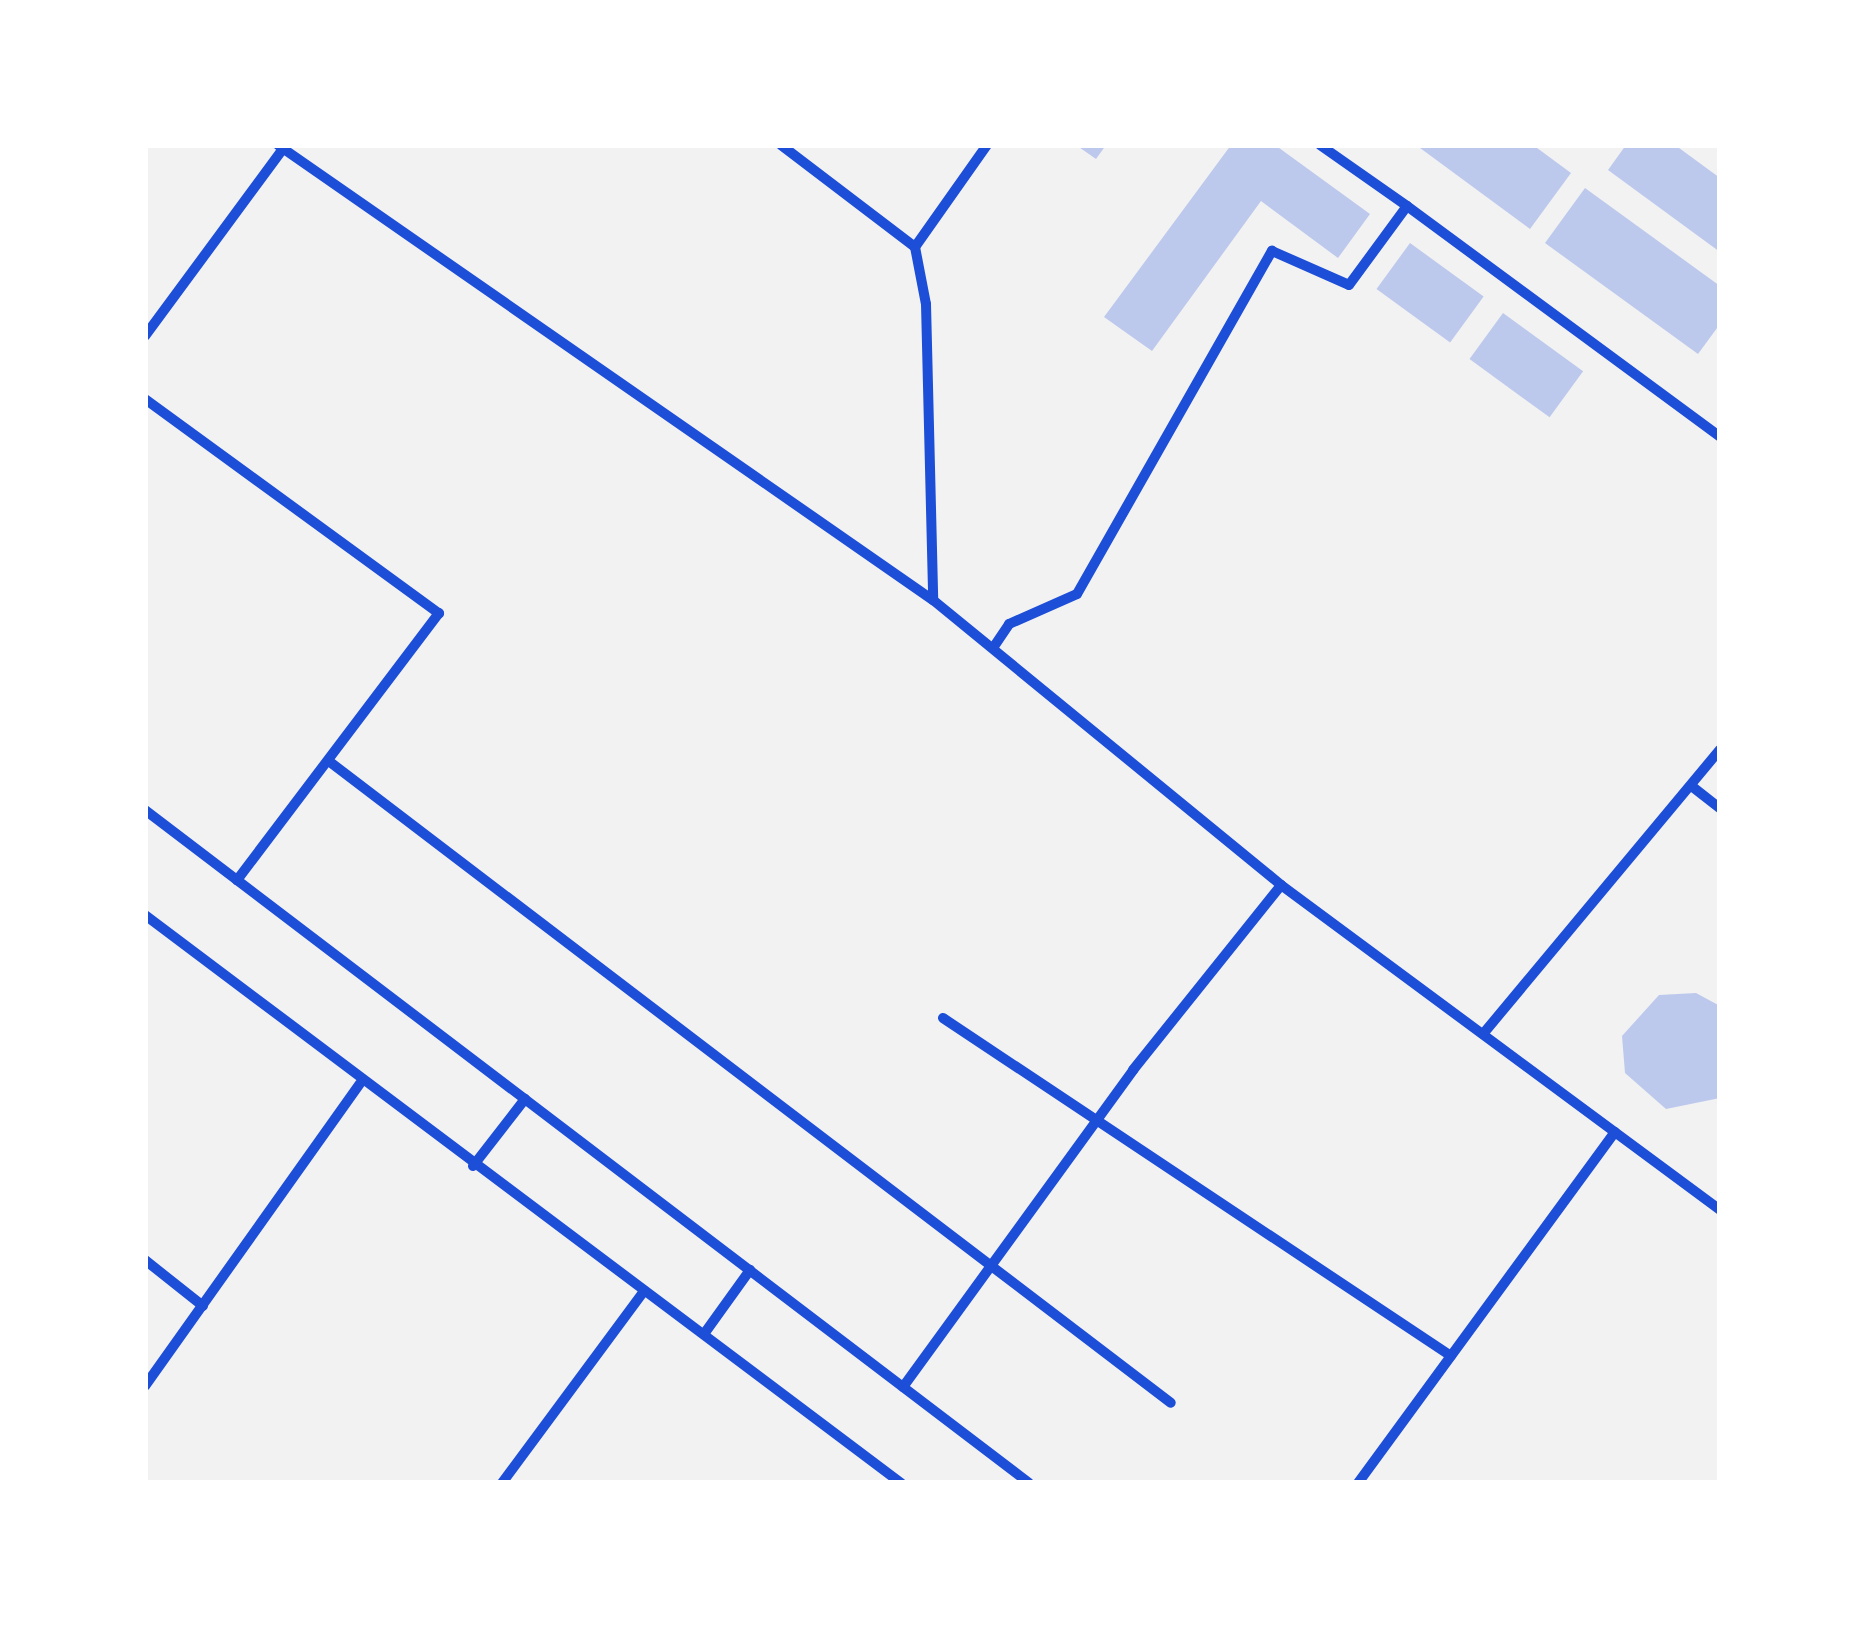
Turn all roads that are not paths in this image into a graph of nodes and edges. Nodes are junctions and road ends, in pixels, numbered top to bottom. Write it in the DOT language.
graph roads {
  1 [pos="781,145"];
  2 [pos="987,145"];
  3 [pos="1320,145"];
  4 [pos="282,146"];
  5 [pos="1407,206"];
  6 [pos="916,247"];
  7 [pos="145,336"];
  8 [pos="145,399"];
  9 [pos="1720,437"];
  10 [pos="932,600"];
  11 [pos="993,648"];
  12 [pos="1720,750"];
  13 [pos="330,762"];
  14 [pos="1694,788"];
  15 [pos="1720,808"];
  16 [pos="145,810"];
  17 [pos="237,880"];
  18 [pos="1281,886"];
  19 [pos="145,915"];
  20 [pos="943,1018"];
  21 [pos="1483,1034"];
  22 [pos="360,1084"];
  23 [pos="524,1099"];
  24 [pos="1097,1121"];
  25 [pos="1615,1132"];
  26 [pos="473,1166"];
  27 [pos="1720,1210"];
  28 [pos="145,1260"];
  29 [pos="993,1267"];
  30 [pos="750,1270"];
  31 [pos="644,1290"];
  32 [pos="202,1306"];
  33 [pos="704,1334"];
  34 [pos="1451,1356"];
  35 [pos="145,1386"];
  36 [pos="903,1387"];
  37 [pos="1172,1403"];
  38 [pos="502,1483"];
  39 [pos="901,1483"];
  40 [pos="1029,1483"];
  41 [pos="1358,1483"];
  1 -- 6 [label="street"];
  2 -- 6 [label="street"];
  3 -- 5 [label="street"];
  4 -- 7 [label="street"];
  4 -- 10 [label="street"];
  5 -- 9 [label="street"];
  5 -- 11 [label="street"];
  6 -- 10 [label="street"];
  8 -- 13 [label="street"];
  10 -- 11 [label="street"];
  11 -- 18 [label="street"];
  12 -- 14 [label="street"];
  13 -- 17 [label="street"];
  13 -- 29 [label="street"];
  14 -- 15 [label="street"];
  14 -- 21 [label="street"];
  16 -- 17 [label="street"];
  17 -- 23 [label="street"];
  18 -- 21 [label="street"];
  18 -- 24 [label="street"];
  19 -- 22 [label="street"];
  20 -- 24 [label="street"];
  21 -- 25 [label="street"];
  22 -- 26 [label="street"];
  22 -- 32 [label="street"];
  23 -- 26 [label="street"];
  23 -- 30 [label="street"];
  24 -- 29 [label="street"];
  24 -- 34 [label="street"];
  25 -- 27 [label="street"];
  25 -- 34 [label="street"];
  26 -- 31 [label="street"];
  28 -- 32 [label="street"];
  29 -- 36 [label="street"];
  29 -- 37 [label="street"];
  30 -- 33 [label="street"];
  30 -- 36 [label="street"];
  31 -- 33 [label="street"];
  31 -- 38 [label="street"];
  32 -- 35 [label="street"];
  33 -- 39 [label="street"];
  34 -- 41 [label="street"];
  36 -- 40 [label="street"];
}
